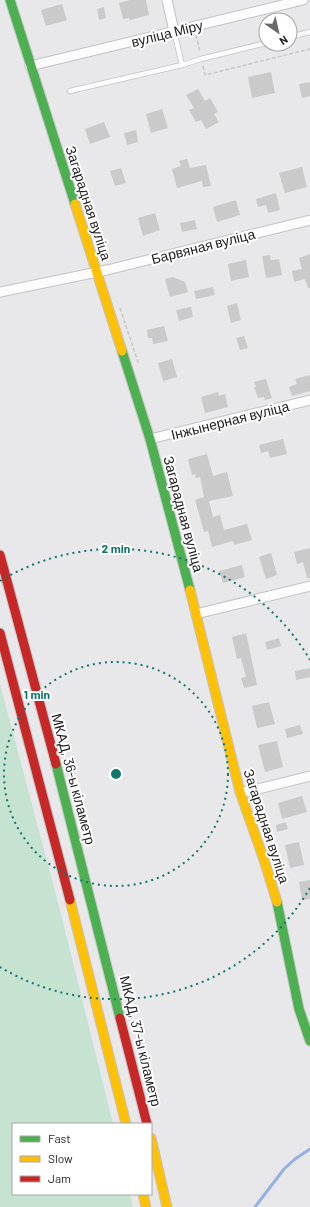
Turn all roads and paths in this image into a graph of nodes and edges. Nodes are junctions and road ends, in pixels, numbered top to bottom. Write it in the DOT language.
graph roads {
  1 [pos="10,0"];
  2 [pos="168,0"];
  3 [pos="303,0"];
  4 [pos="174,31"];
  5 [pos="310,32"];
  6 [pos="298,35"];
  7 [pos="258,45"];
  8 [pos="182,65"];
  9 [pos="30,66"];
  10 [pos="70,91"];
  11 [pos="310,220"];
  12 [pos="96,272"];
  13 [pos="0,292"];
  14 [pos="310,400"];
  15 [pos="150,440"];
  16 [pos="0,555"];
  17 [pos="310,586"];
  18 [pos="196,614"];
  19 [pos="0,633"];
  20 [pos="310,776"];
  21 [pos="240,792"];
  22 [pos="108,964"];
  23 [pos="310,1041"];
  24 [pos="126,1123"];
  25 [pos="147,1123"];
  26 [pos="152,1142"];
  27 [pos="143,1195"];
  28 [pos="146,1207"];
  29 [pos="167,1207"];
  1 -- 9 [label="main road, Загарадная вуліца"];
  2 -- 4 [label="street"];
  3 -- 4 [label="street, вуліца Міру"];
  4 -- 8 [label="lane"];
  4 -- 9 [label="street, вуліца Міру"];
  5 -- 6 [label="lane"];
  7 -- 8 [label="lane"];
  8 -- 10 [label="lane"];
  9 -- 12 [label="main road, Загарадная вуліца"];
  11 -- 12 [label="street, Барвяная вуліца"];
  12 -- 13 [label="street, Барвяная вуліца"];
  12 -- 15 [label="main road, Загарадная вуліца"];
  14 -- 15 [label="street, Інжынерная вуліца"];
  15 -- 18 [label="main road, Загарадная вуліца"];
  16 -- 22 [label="main road, МКАД, 36-ы кіламетр"];
  17 -- 18 [label="street"];
  18 -- 21 [label="main road, Загарадная вуліца"];
  19 -- 24 [label="main road"];
  20 -- 21 [label="street"];
  21 -- 23 [label="main road, Загарадная вуліца"];
  22 -- 25 [label="main road, МКАД, 37-ы кіламетр"];
  26 -- 29 [label="main road"];
  27 -- 28 [label="main road"];
}
